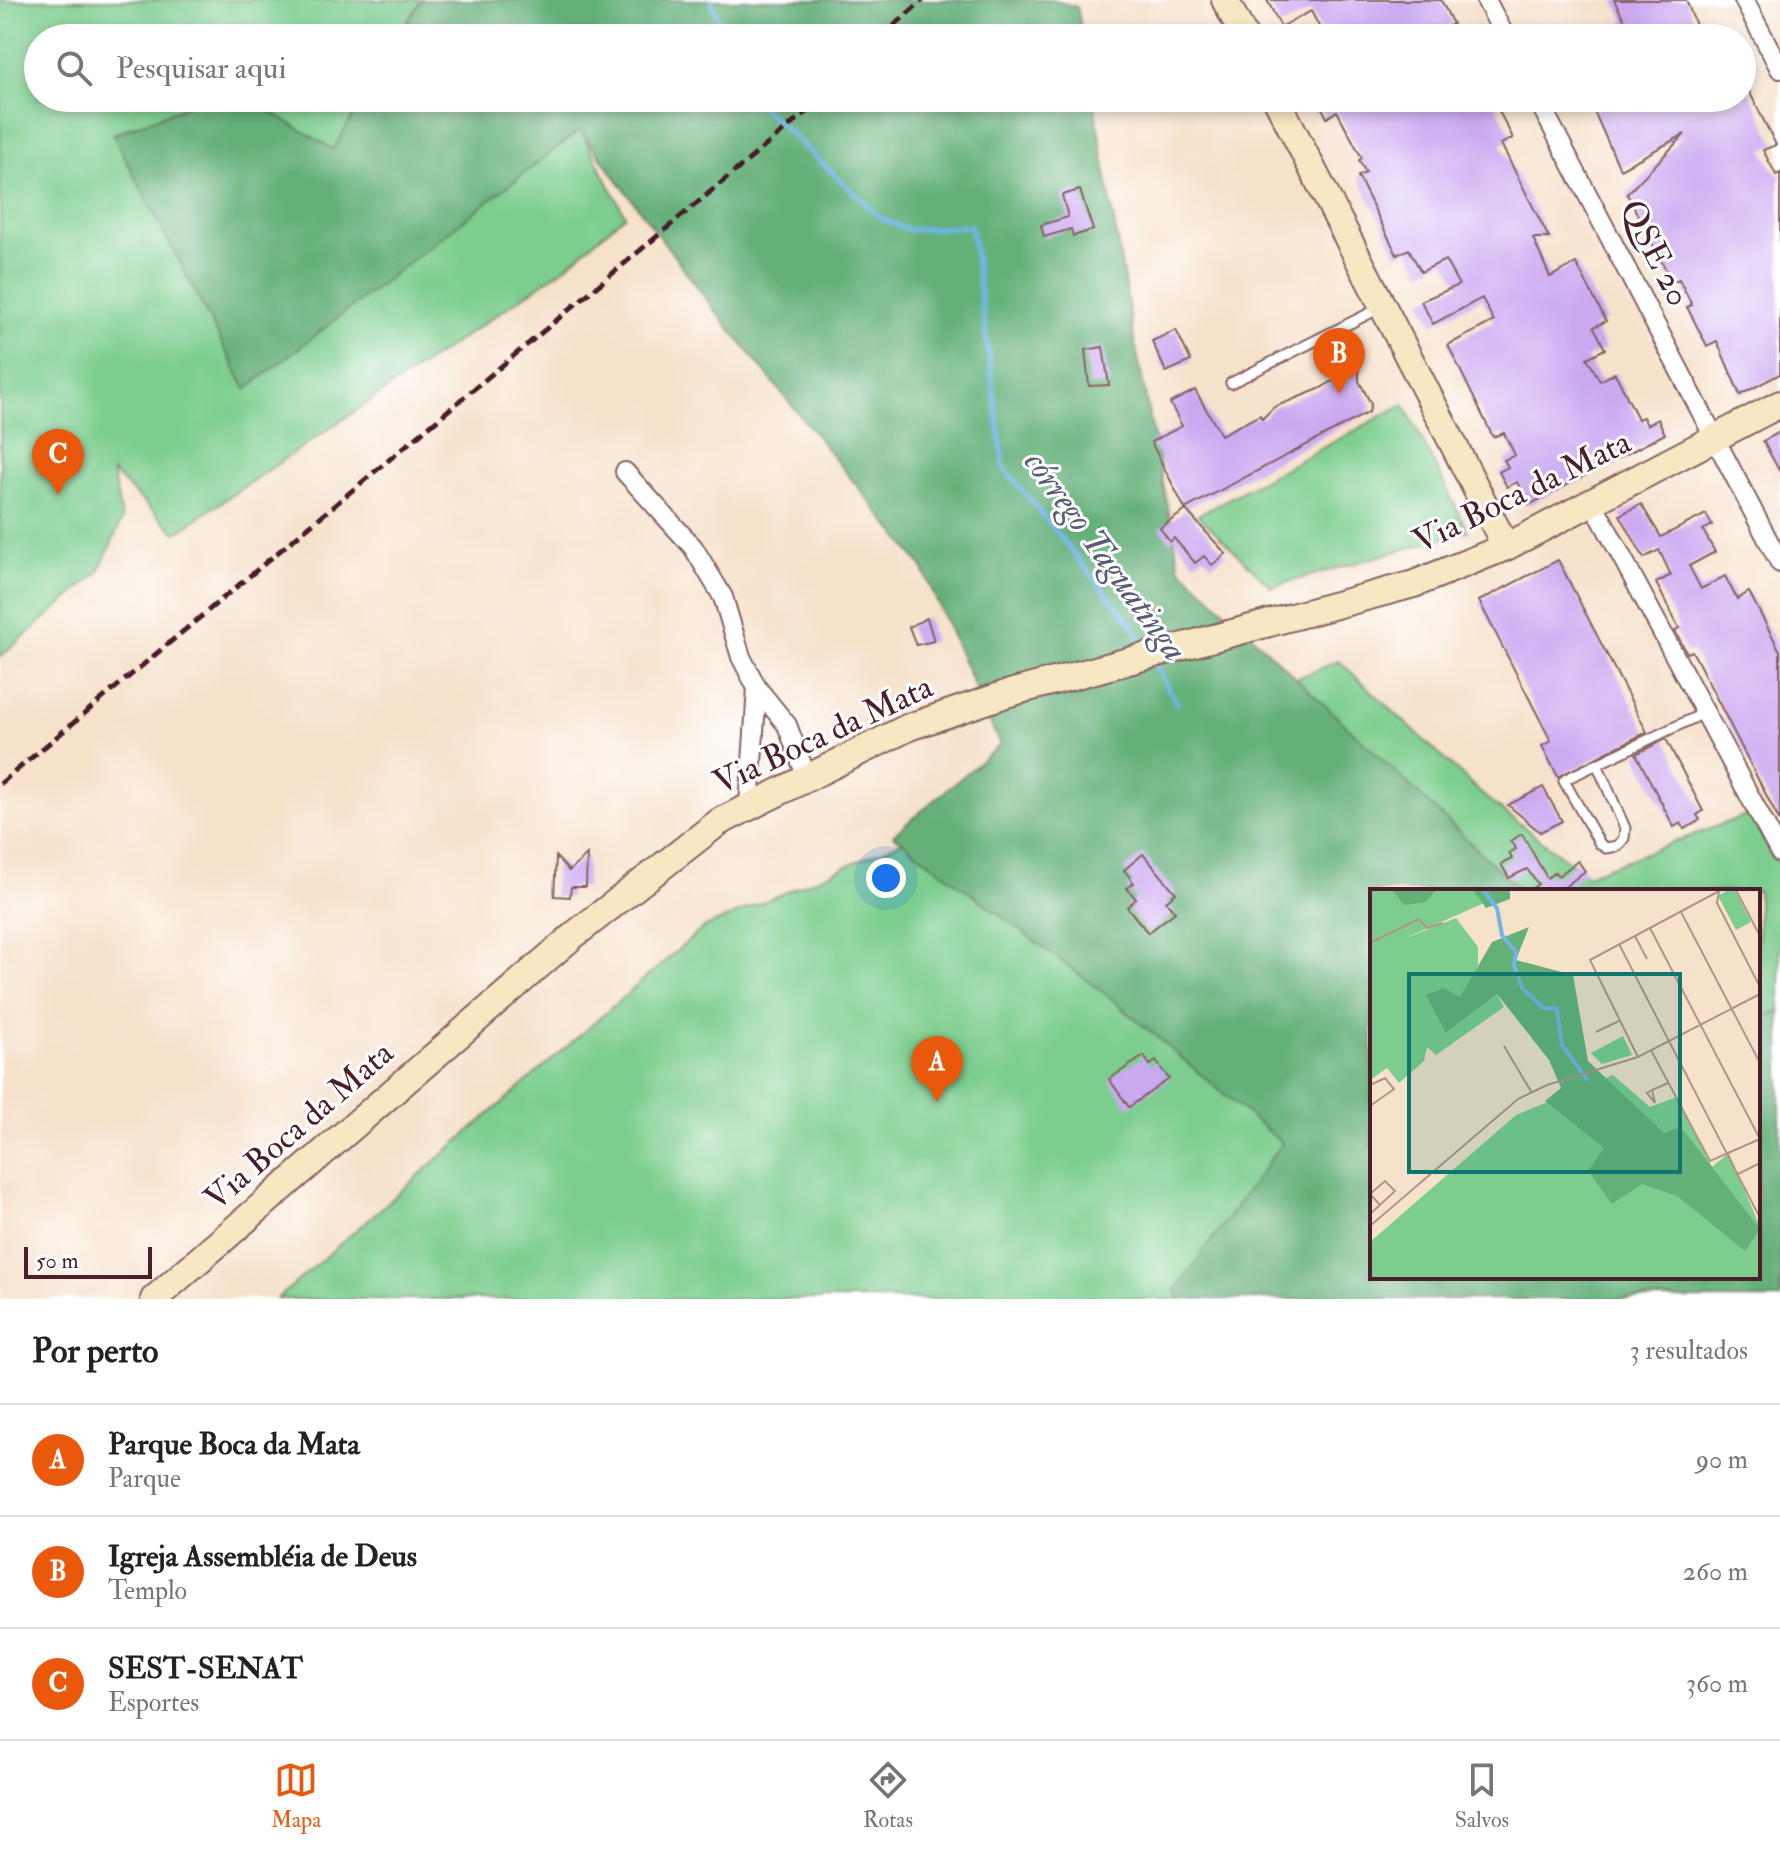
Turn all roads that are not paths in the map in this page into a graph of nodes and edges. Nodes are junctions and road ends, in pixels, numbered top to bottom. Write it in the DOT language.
graph roads {
  1 [pos="1225,0"];
  2 [pos="1486,0"];
  3 [pos="1744,0"];
  4 [pos="1238,24"];
  5 [pos="1499,24"];
  6 [pos="1780,69"];
  7 [pos="1283,112"];
  8 [pos="1544,112"];
  9 [pos="1383,306"];
  10 [pos="1231,383"];
  11 [pos="1780,404"];
  12 [pos="1715,438"];
  13 [pos="625,472"];
  14 [pos="1592,501"];
  15 [pos="1506,547"];
  16 [pos="1780,563"];
  17 [pos="757,688"];
  18 [pos="1704,713"];
  19 [pos="1597,764"];
  20 [pos="807,778"];
  21 [pos="749,807"];
  22 [pos="1780,853"];
  23 [pos="154,1299"];
  1 -- 4 [label="street"];
  2 -- 5 [label="street"];
  3 -- 6 [label="street"];
  7 -- 9 [label="street"];
  8 -- 12 [label="street, QSE 20"];
  9 -- 10 [label="lane"];
  9 -- 15 [label="street"];
  11 -- 12 [label="street, Via Boca da Mata"];
  12 -- 14 [label="street, Via Boca da Mata"];
  12 -- 16 [label="street, QSE 20"];
  13 -- 17 [label="street"];
  14 -- 15 [label="street, Via Boca da Mata"];
  14 -- 18 [label="street"];
  15 -- 20 [label="street, Via Boca da Mata"];
  17 -- 20 [label="street"];
  17 -- 21 [label="street"];
  18 -- 19 [label="lane"];
  18 -- 22 [label="street"];
  19 -- 19 [label="lane"];
  20 -- 21 [label="street, Via Boca da Mata"];
  21 -- 23 [label="street, Via Boca da Mata"];
}
